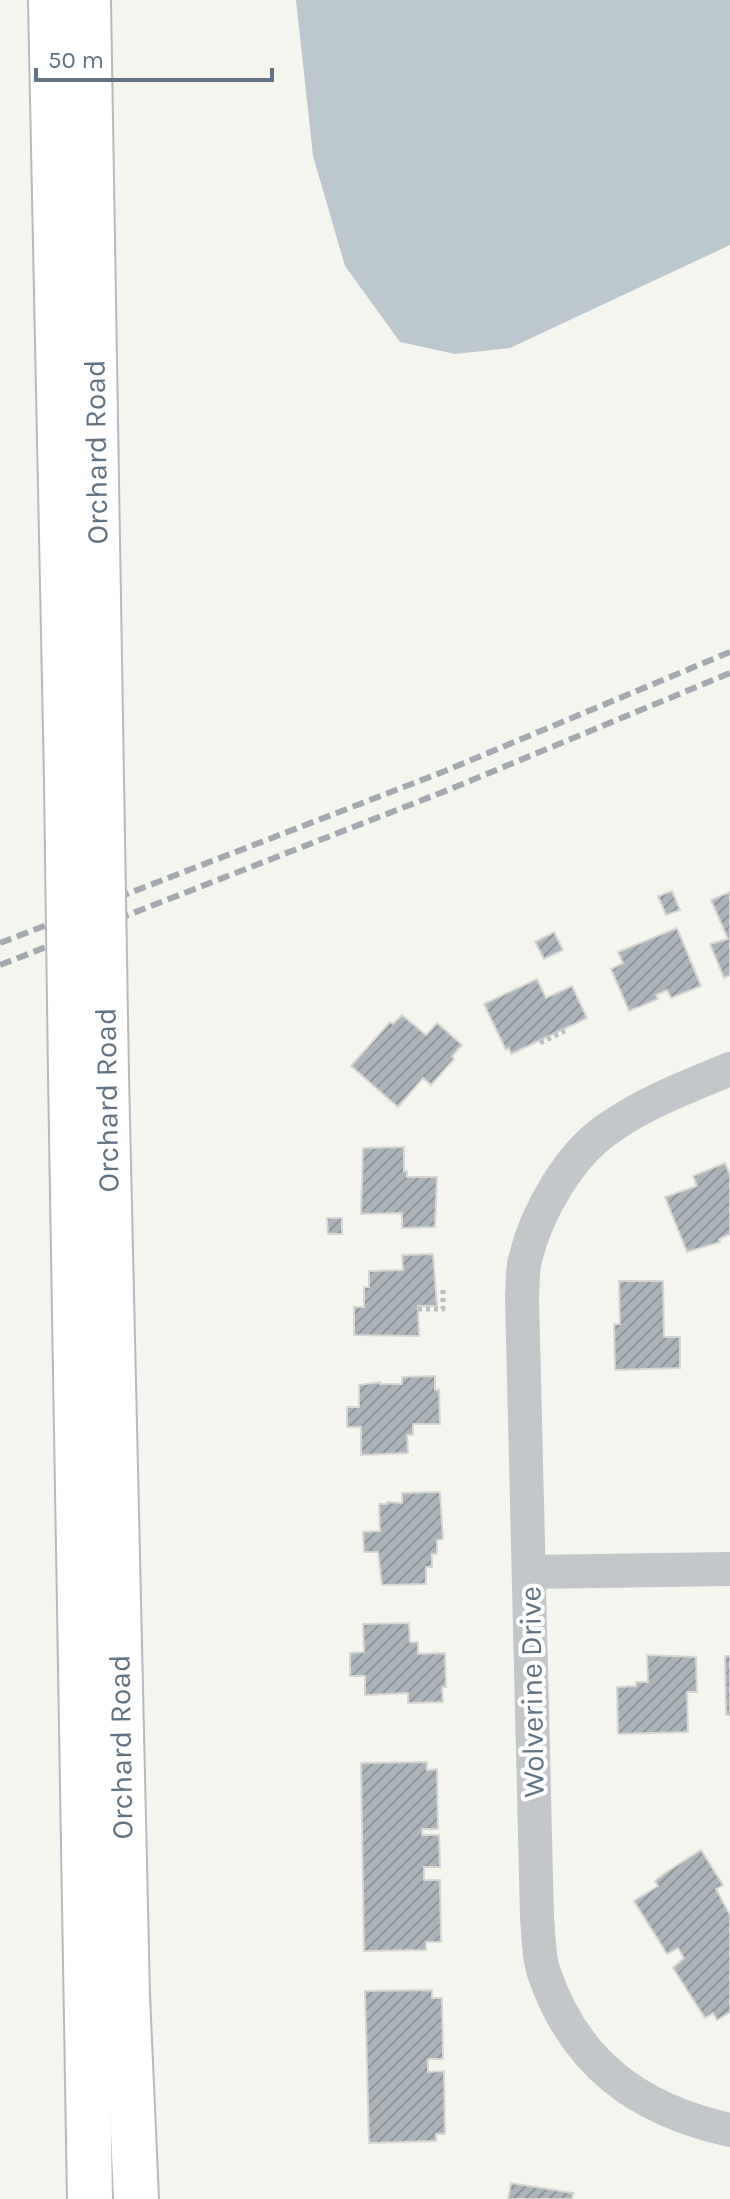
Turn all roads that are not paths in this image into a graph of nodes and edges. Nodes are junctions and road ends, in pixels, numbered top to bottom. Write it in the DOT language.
graph roads {
  1 [pos="51,0"];
  2 [pos="88,0"];
  3 [pos="84,779"];
  4 [pos="730,1069"];
  5 [pos="89,1076"];
  6 [pos="730,1569"];
  7 [pos="530,1572"];
  8 [pos="730,2130"];
  9 [pos="90,2199"];
  10 [pos="136,2199"];
  1 -- 3 [label="main road, Orchard Road"];
  2 -- 3 [label="main road, Orchard Road"];
  3 -- 5 [label="main road, Orchard Road, bridge"];
  4 -- 7 [label="street, Wolverine Drive"];
  5 -- 9 [label="main road, Orchard Road"];
  5 -- 10 [label="main road, Orchard Road"];
  6 -- 7 [label="street"];
  7 -- 8 [label="street, Wolverine Drive"];
}
